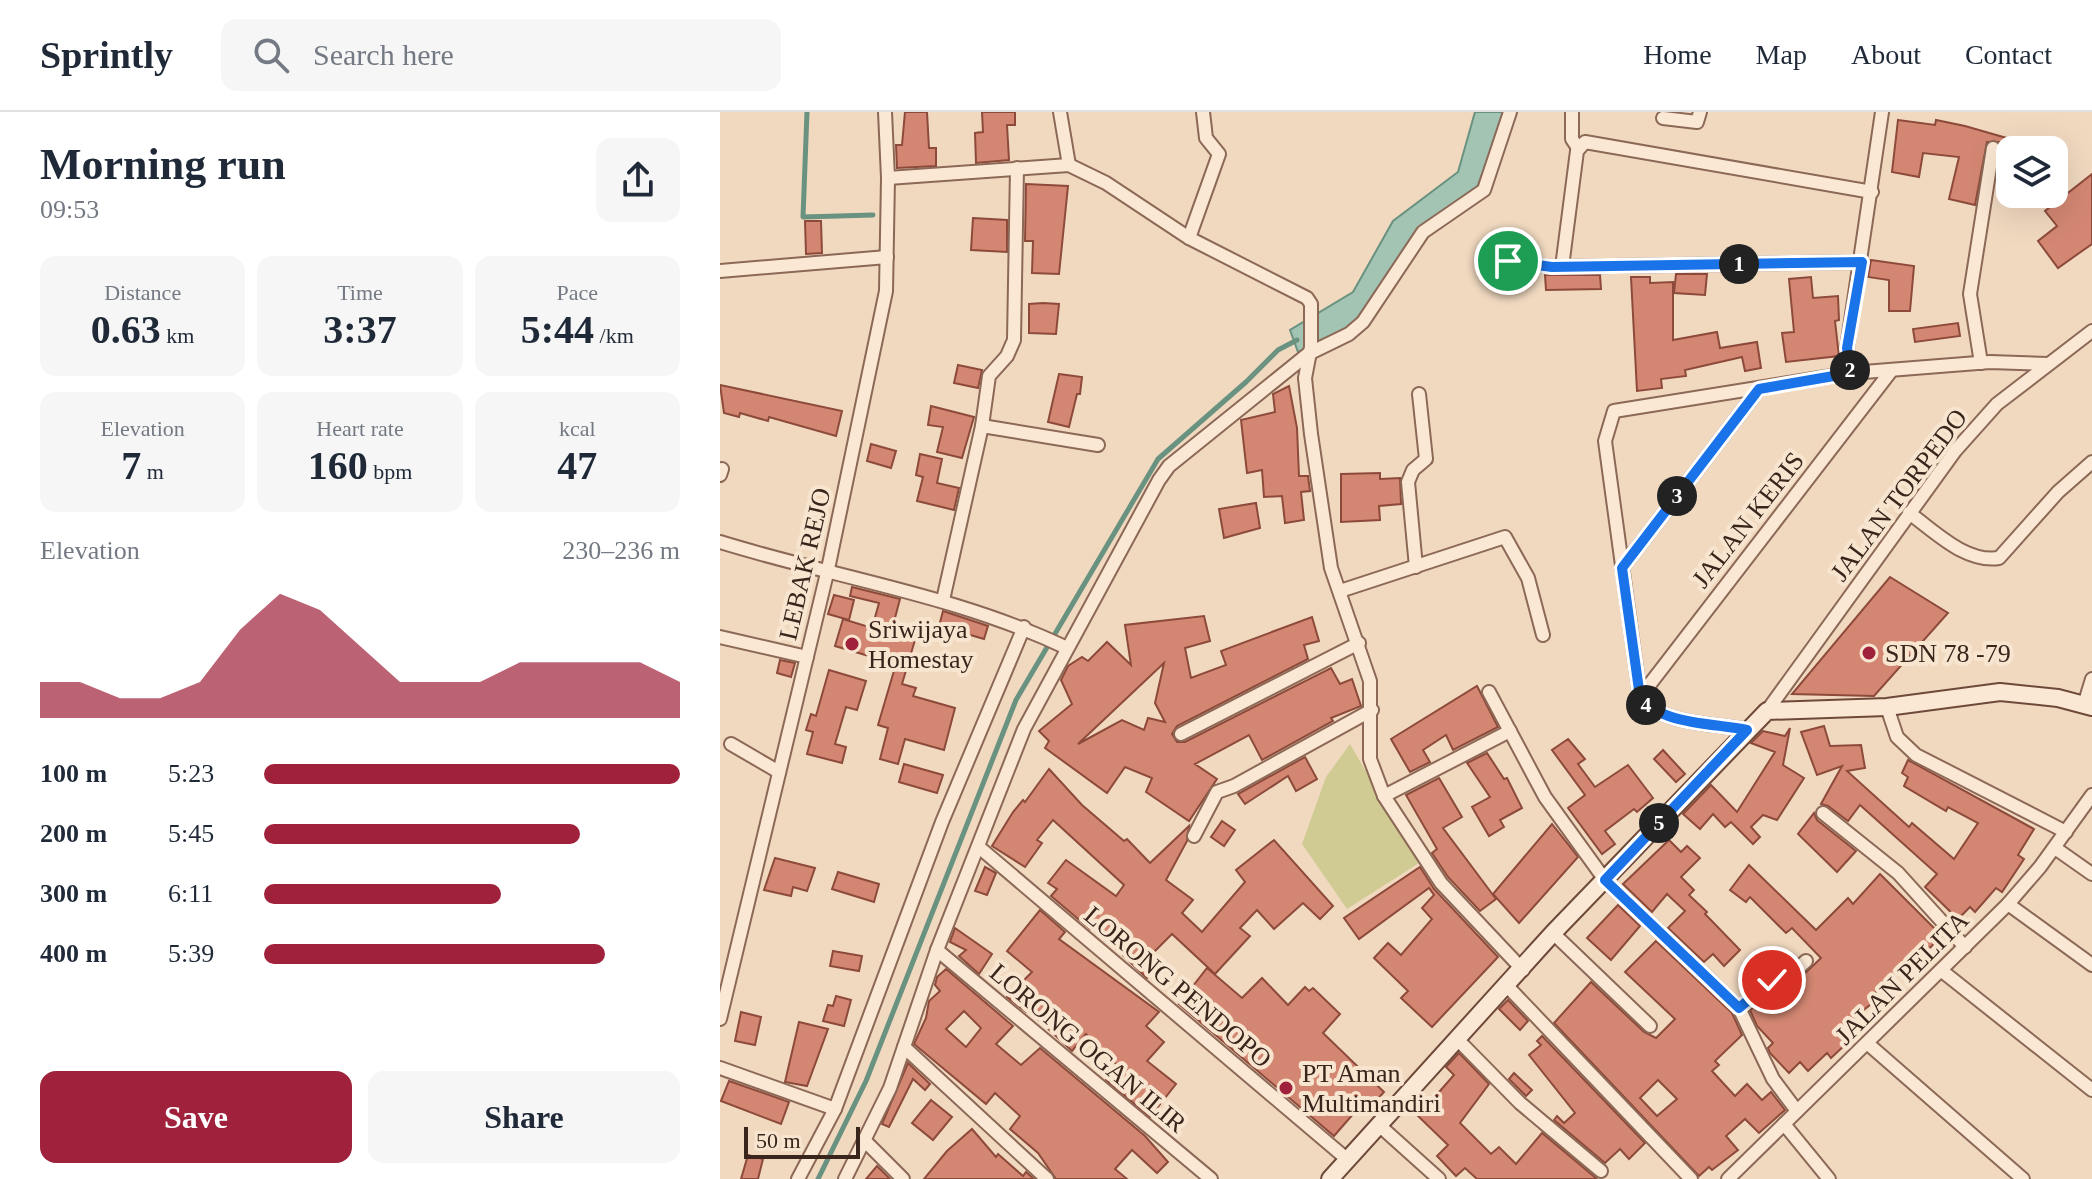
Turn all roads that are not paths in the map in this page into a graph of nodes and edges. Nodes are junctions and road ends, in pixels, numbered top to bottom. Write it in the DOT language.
graph roads {
  1 [pos="885,112"];
  2 [pos="1060,112"];
  3 [pos="1203,112"];
  4 [pos="1510,112"];
  5 [pos="1572,112"];
  6 [pos="1700,112"];
  7 [pos="1882,112"];
  8 [pos="1663,118"];
  9 [pos="1578,148"];
  10 [pos="1993,148"];
  11 [pos="1069,165"];
  12 [pos="1017,168"];
  13 [pos="888,178"];
  14 [pos="1872,192"];
  15 [pos="1189,238"];
  16 [pos="887,257"];
  17 [pos="1508,261"];
  18 [pos="1862,262"];
  19 [pos="1562,267"];
  20 [pos="720,271"];
  21 [pos="2092,331"];
  22 [pos="1309,350"];
  23 [pos="1981,363"];
  24 [pos="2048,364"];
  25 [pos="1891,371"];
  26 [pos="1851,373"];
  27 [pos="1759,389"];
  28 [pos="1419,394"];
  29 [pos="982,426"];
  30 [pos="1098,445"];
  31 [pos="2092,462"];
  32 [pos="1909,513"];
  33 [pos="720,542"];
  34 [pos="1416,567"];
  35 [pos="1622,568"];
  36 [pos="828,569"];
  37 [pos="1340,591"];
  38 [pos="943,600"];
  39 [pos="1029,629"];
  40 [pos="1543,635"];
  41 [pos="720,637"];
  42 [pos="1359,643"];
  43 [pos="1064,647"];
  44 [pos="807,657"];
  45 [pos="2092,679"];
  46 [pos="1489,692"];
  47 [pos="1640,697"];
  48 [pos="2088,706"];
  49 [pos="1887,707"];
  50 [pos="1372,710"];
  51 [pos="1767,711"];
  52 [pos="1747,730"];
  53 [pos="1510,731"];
  54 [pos="1181,734"];
  55 [pos="731,744"];
  56 [pos="779,772"];
  57 [pos="2092,795"];
  58 [pos="1384,796"];
  59 [pos="1823,813"];
  60 [pos="2066,832"];
  61 [pos="1194,836"];
  62 [pos="980,848"];
  63 [pos="2055,848"];
  64 [pos="2092,874"];
  65 [pos="1605,880"];
  66 [pos="2008,904"];
  67 [pos="1553,933"];
  68 [pos="1965,947"];
  69 [pos="937,950"];
  70 [pos="1806,961"];
  71 [pos="2092,965"];
  72 [pos="1523,970"];
  73 [pos="1942,971"];
  74 [pos="1508,987"];
  75 [pos="1739,1008"];
  76 [pos="721,1014"];
  77 [pos="1650,1026"];
  78 [pos="1457,1039"];
  79 [pos="1867,1043"];
  80 [pos="904,1047"];
  81 [pos="720,1068"];
  82 [pos="2092,1090"];
  83 [pos="835,1109"];
  84 [pos="1797,1111"];
  85 [pos="1784,1124"];
  86 [pos="1380,1126"];
  87 [pos="865,1141"];
  88 [pos="1348,1160"];
  89 [pos="1601,1171"];
  90 [pos="798,1179"];
  91 [pos="845,1179"];
  92 [pos="903,1179"];
  93 [pos="1047,1179"];
  94 [pos="1211,1179"];
  95 [pos="1330,1179"];
  96 [pos="1439,1179"];
  97 [pos="1691,1179"];
  98 [pos="1728,1179"];
  99 [pos="1829,1179"];
  100 [pos="2023,1179"];
  1 -- 13 [label="street, LEBAK REJO"];
  2 -- 11 [label="street"];
  3 -- 15 [label="street"];
  4 -- 22 [label="street"];
  5 -- 9 [label="street"];
  6 -- 8 [label="street"];
  7 -- 14 [label="street"];
  9 -- 14 [label="street"];
  9 -- 19 [label="street"];
  10 -- 23 [label="street"];
  11 -- 12 [label="street"];
  11 -- 15 [label="street"];
  12 -- 13 [label="street"];
  12 -- 29 [label="street"];
  13 -- 16 [label="street, LEBAK REJO"];
  14 -- 18 [label="street"];
  15 -- 22 [label="street"];
  16 -- 20 [label="street"];
  16 -- 36 [label="street, LEBAK REJO"];
  17 -- 19 [label="street"];
  18 -- 19 [label="street"];
  18 -- 26 [label="street"];
  21 -- 24 [label="street, JALAN TORPEDO"];
  22 -- 37 [label="street"];
  22 -- 43 [label="street"];
  23 -- 24 [label="street"];
  23 -- 25 [label="street"];
  24 -- 32 [label="street, JALAN TORPEDO"];
  25 -- 26 [label="street"];
  25 -- 47 [label="street, JALAN KERIS"];
  26 -- 27 [label="street"];
  27 -- 35 [label="street"];
  27 -- 35 [label="street"];
  28 -- 34 [label="street"];
  29 -- 30 [label="street"];
  29 -- 38 [label="street"];
  31 -- 32 [label="street"];
  32 -- 51 [label="street, JALAN TORPEDO"];
  33 -- 36 [label="street"];
  34 -- 37 [label="street"];
  34 -- 40 [label="street"];
  35 -- 47 [label="street"];
  36 -- 38 [label="street"];
  36 -- 44 [label="street, LEBAK REJO"];
  37 -- 42 [label="street"];
  38 -- 39 [label="street"];
  39 -- 43 [label="street"];
  39 -- 83 [label="street"];
  41 -- 44 [label="street"];
  42 -- 50 [label="street"];
  42 -- 54 [label="street"];
  43 -- 62 [label="street"];
  44 -- 56 [label="street, LEBAK REJO"];
  45 -- 48 [label="street"];
  46 -- 53 [label="street"];
  47 -- 52 [label="street"];
  48 -- 49 [label="street"];
  49 -- 51 [label="street"];
  49 -- 60 [label="street"];
  50 -- 58 [label="street"];
  50 -- 61 [label="street"];
  51 -- 52 [label="street"];
  52 -- 65 [label="street"];
  53 -- 58 [label="street"];
  53 -- 65 [label="street"];
  55 -- 56 [label="street"];
  56 -- 76 [label="street, LEBAK REJO"];
  57 -- 60 [label="street, JALAN PELITA"];
  58 -- 72 [label="street"];
  59 -- 68 [label="street"];
  60 -- 63 [label="street, JALAN PELITA"];
  62 -- 69 [label="street"];
  62 -- 88 [label="street, LORONG PENDOPO"];
  63 -- 64 [label="street"];
  63 -- 66 [label="street, JALAN PELITA"];
  65 -- 67 [label="street"];
  65 -- 75 [label="street"];
  66 -- 68 [label="street, JALAN PELITA"];
  66 -- 71 [label="street"];
  67 -- 72 [label="street"];
  67 -- 77 [label="street"];
  68 -- 73 [label="street, JALAN PELITA"];
  69 -- 80 [label="street"];
  69 -- 94 [label="street, LORONG OGAN ILIR"];
  70 -- 75 [label="street"];
  72 -- 74 [label="street"];
  73 -- 79 [label="street, JALAN PELITA"];
  73 -- 82 [label="street"];
  74 -- 78 [label="street"];
  74 -- 97 [label="street"];
  75 -- 84 [label="street"];
  78 -- 86 [label="street"];
  78 -- 89 [label="street"];
  79 -- 84 [label="street, JALAN PELITA"];
  79 -- 100 [label="street"];
  80 -- 87 [label="street"];
  80 -- 93 [label="street"];
  81 -- 83 [label="street"];
  83 -- 90 [label="street"];
  84 -- 85 [label="street, JALAN PELITA"];
  85 -- 98 [label="street, JALAN PELITA"];
  85 -- 99 [label="street"];
  86 -- 88 [label="street"];
  86 -- 96 [label="street"];
  87 -- 91 [label="street"];
  87 -- 92 [label="street"];
  88 -- 95 [label="street"];
}
